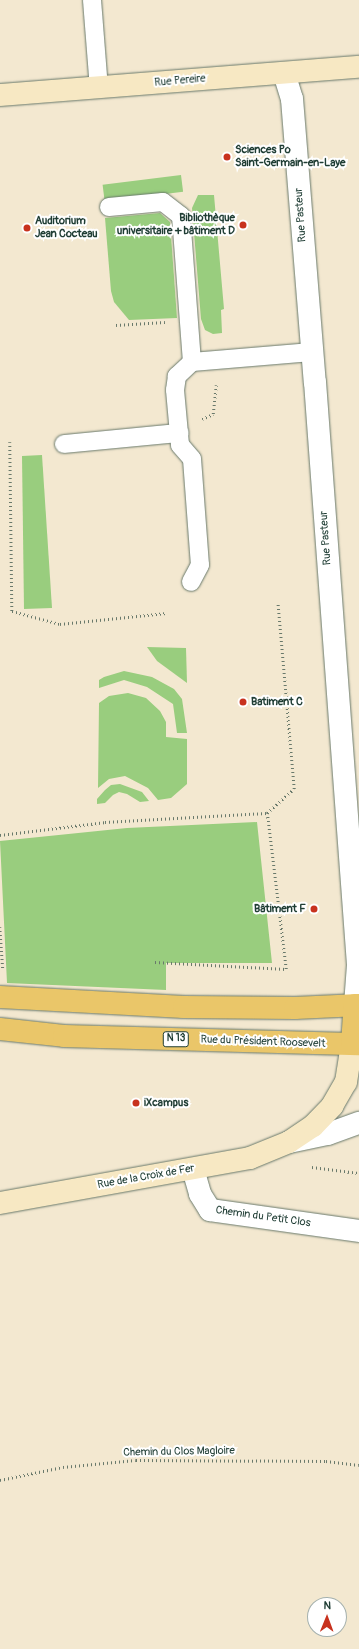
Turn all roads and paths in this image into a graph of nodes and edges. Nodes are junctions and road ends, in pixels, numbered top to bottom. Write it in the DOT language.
graph roads {
  1 [pos="92,0"];
  2 [pos="359,67"];
  3 [pos="284,73"];
  4 [pos="99,88"];
  5 [pos="0,95"];
  6 [pos="109,207"];
  7 [pos="190,321"];
  8 [pos="116,325"];
  9 [pos="312,352"];
  10 [pos="192,362"];
  11 [pos="217,381"];
  12 [pos="179,427"];
  13 [pos="10,442"];
  14 [pos="64,444"];
  15 [pos="191,582"];
  16 [pos="278,605"];
  17 [pos="166,613"];
  18 [pos="267,813"];
  19 [pos="0,835"];
  20 [pos="0,927"];
  21 [pos="155,962"];
  22 [pos="3,975"];
  23 [pos="0,997"];
  24 [pos="357,1005"];
  25 [pos="0,1030"];
  26 [pos="355,1044"];
  27 [pos="359,1123"];
  28 [pos="289,1142"];
  29 [pos="304,1166"];
  30 [pos="193,1169"];
  31 [pos="359,1173"];
  32 [pos="0,1202"];
  33 [pos="359,1231"];
  34 [pos="359,1465"];
  35 [pos="0,1480"];
  1 -- 4 [label="lane"];
  2 -- 3 [label="street, Rue Pereire"];
  3 -- 4 [label="street, Rue Pereire"];
  3 -- 9 [label="street, Rue Pasteur"];
  4 -- 5 [label="street, Rue Pereire"];
  6 -- 7 [label="lane"];
  7 -- 8 [label="path"];
  7 -- 10 [label="lane"];
  9 -- 10 [label="lane"];
  9 -- 24 [label="street, Rue Pasteur"];
  10 -- 12 [label="lane"];
  11 -- 12 [label="path"];
  12 -- 14 [label="lane"];
  12 -- 15 [label="lane"];
  13 -- 17 [label="path"];
  16 -- 18 [label="path"];
  18 -- 19 [label="path"];
  18 -- 21 [label="path"];
  20 -- 22 [label="path"];
  23 -- 24 [label="main road"];
  24 -- 26 [label="main road"];
  25 -- 26 [label="main road, Rue du Président Roosevelt / N 13"];
  26 -- 28 [label="street, Rue de la Croix de Fer"];
  27 -- 28 [label="street, Rue de la Croix de Fer"];
  28 -- 30 [label="street, Rue de la Croix de Fer"];
  29 -- 31 [label="path"];
  30 -- 32 [label="street, Rue de la Croix de Fer"];
  30 -- 33 [label="street, Chemin du Petit Clos"];
  34 -- 35 [label="path, Chemin du Clos Magloire"];
}
